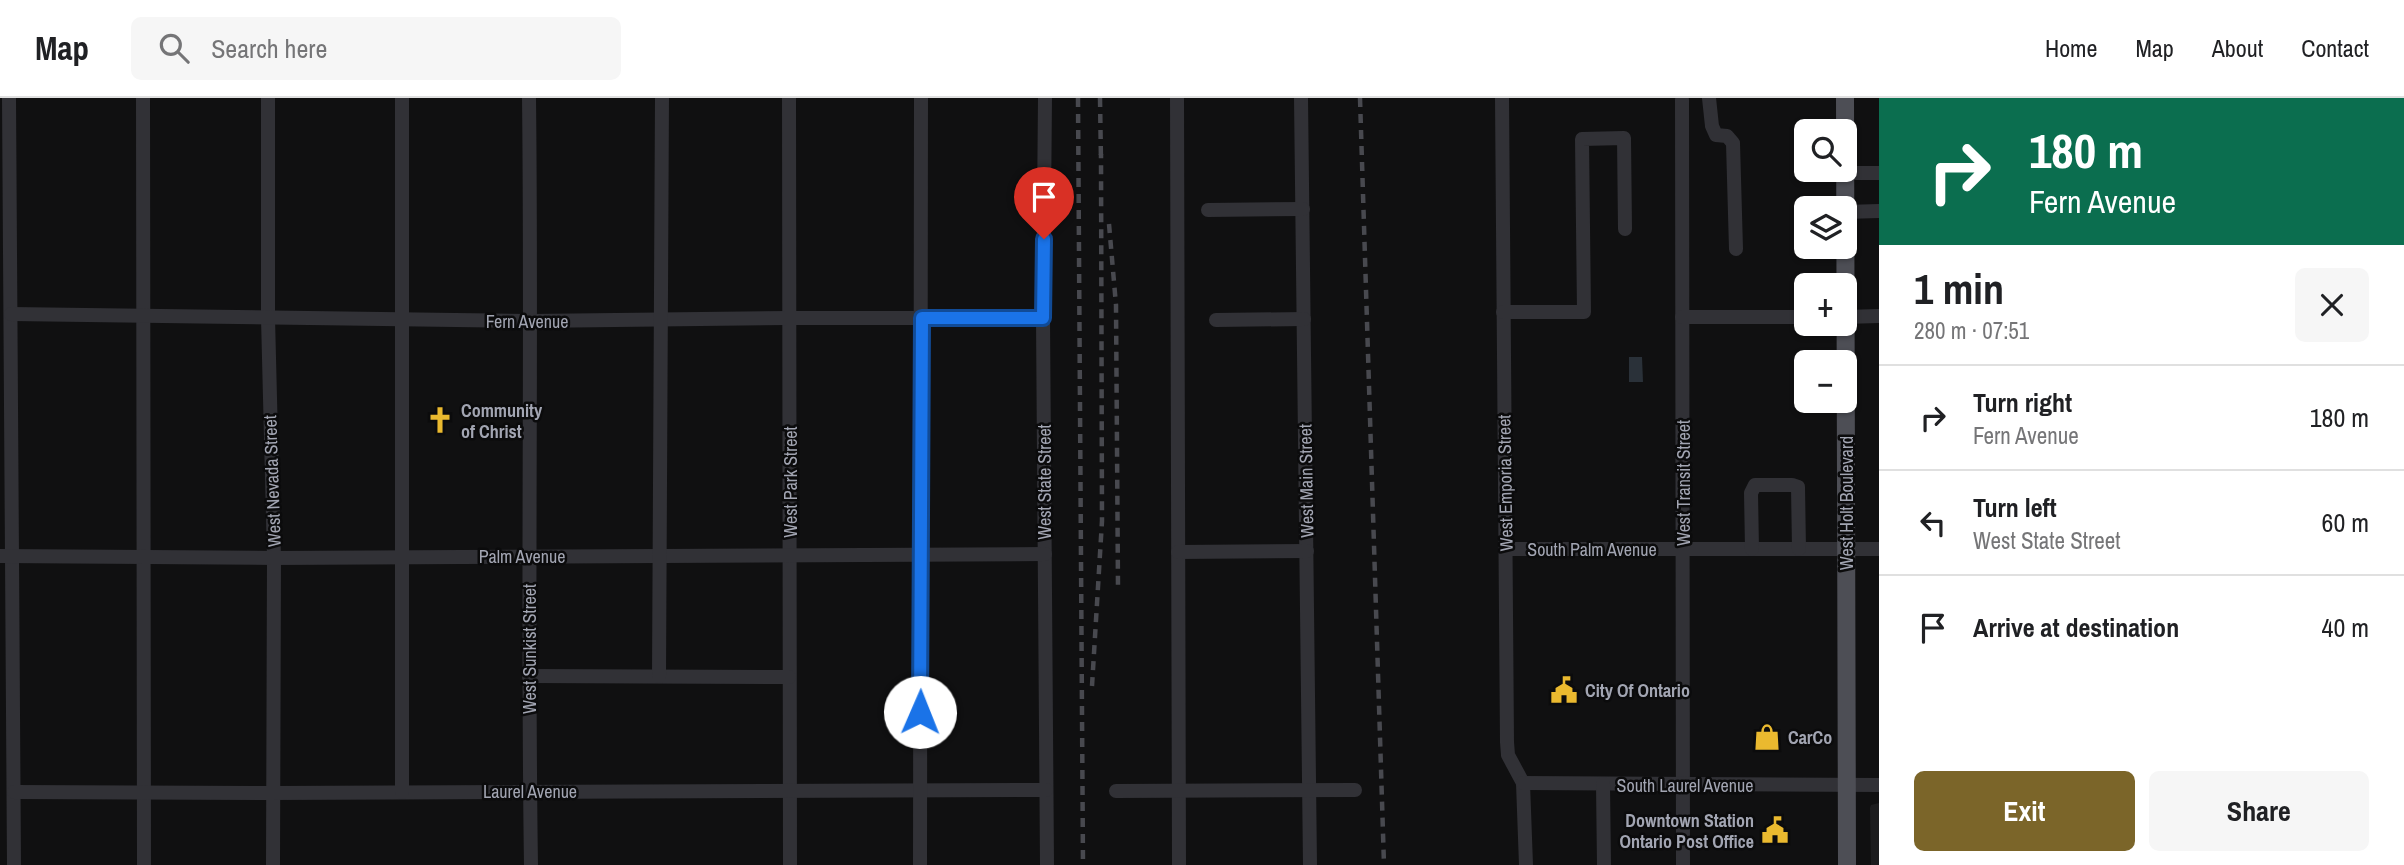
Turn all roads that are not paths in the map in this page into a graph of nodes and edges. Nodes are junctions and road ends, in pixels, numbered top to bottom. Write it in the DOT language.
graph roads {
  1 [pos="9,98"];
  2 [pos="143,98"];
  3 [pos="268,98"];
  4 [pos="402,98"];
  5 [pos="529,98"];
  6 [pos="662,98"];
  7 [pos="789,98"];
  8 [pos="921,98"];
  9 [pos="1045,98"];
  10 [pos="1177,98"];
  11 [pos="1301,98"];
  12 [pos="1502,98"];
  13 [pos="1709,98"];
  14 [pos="1845,98"];
  15 [pos="1682,100"];
  16 [pos="1845,119"];
  17 [pos="1857,173"];
  18 [pos="1879,173"];
  19 [pos="1208,209"];
  20 [pos="1303,209"];
  21 [pos="1857,212"];
  22 [pos="1879,212"];
  23 [pos="5,221"];
  24 [pos="1625,229"];
  25 [pos="1736,249"];
  26 [pos="6,278"];
  27 [pos="1503,313"];
  28 [pos="12,314"];
  29 [pos="143,316"];
  30 [pos="268,317"];
  31 [pos="789,317"];
  32 [pos="1682,317"];
  33 [pos="1794,317"];
  34 [pos="1857,317"];
  35 [pos="1879,317"];
  36 [pos="922,318"];
  37 [pos="1043,318"];
  38 [pos="402,319"];
  39 [pos="661,319"];
  40 [pos="1304,319"];
  41 [pos="1216,320"];
  42 [pos="531,321"];
  43 [pos="1845,336"];
  44 [pos="6,355"];
  45 [pos="6,398"];
  46 [pos="6,447"];
  47 [pos="1506,549"];
  48 [pos="1684,549"];
  49 [pos="1752,549"];
  50 [pos="1798,549"];
  51 [pos="1846,549"];
  52 [pos="1879,549"];
  53 [pos="1307,551"];
  54 [pos="1178,552"];
  55 [pos="1045,554"];
  56 [pos="922,555"];
  57 [pos="7,556"];
  58 [pos="529,556"];
  59 [pos="660,556"];
  60 [pos="790,556"];
  61 [pos="144,557"];
  62 [pos="402,557"];
  63 [pos="274,558"];
  64 [pos="529,676"];
  65 [pos="659,676"];
  66 [pos="789,677"];
  67 [pos="1523,783"];
  68 [pos="1603,784"];
  69 [pos="1684,785"];
  70 [pos="1879,785"];
  71 [pos="1847,786"];
  72 [pos="530,790"];
  73 [pos="789,790"];
  74 [pos="919,790"];
  75 [pos="1046,790"];
  76 [pos="1310,790"];
  77 [pos="1355,790"];
  78 [pos="1116,791"];
  79 [pos="1179,791"];
  80 [pos="14,792"];
  81 [pos="402,792"];
  82 [pos="144,793"];
  83 [pos="273,793"];
  84 [pos="14,865"];
  85 [pos="144,865"];
  86 [pos="273,865"];
  87 [pos="531,865"];
  88 [pos="790,865"];
  89 [pos="920,865"];
  90 [pos="1047,865"];
  91 [pos="1179,865"];
  92 [pos="1310,865"];
  93 [pos="1525,865"];
  94 [pos="1604,865"];
  95 [pos="1683,865"];
  96 [pos="1847,865"];
  1 -- 23 [label="street"];
  2 -- 29 [label="street"];
  3 -- 30 [label="street, West Nevada Street"];
  4 -- 38 [label="street"];
  5 -- 42 [label="street, West Sunkist Street"];
  6 -- 39 [label="street"];
  7 -- 31 [label="street, West Park Street"];
  8 -- 36 [label="street"];
  9 -- 37 [label="street, West State Street"];
  10 -- 54 [label="street"];
  11 -- 20 [label="street, West Main Street"];
  12 -- 27 [label="street, West Emporia Street"];
  13 -- 25 [label="street"];
  14 -- 16 [label="main road, West Holt Boulevard"];
  15 -- 32 [label="street, West Transit Street"];
  17 -- 18 [label="street"];
  19 -- 20 [label="street"];
  20 -- 40 [label="street, West Main Street"];
  21 -- 22 [label="street"];
  23 -- 26 [label="street"];
  24 -- 27 [label="street"];
  26 -- 28 [label="street"];
  27 -- 47 [label="street, West Emporia Street"];
  28 -- 29 [label="street, Fern Avenue"];
  28 -- 44 [label="street"];
  29 -- 30 [label="street, Fern Avenue"];
  29 -- 61 [label="street"];
  30 -- 38 [label="street, Fern Avenue"];
  30 -- 63 [label="street, West Nevada Street"];
  31 -- 36 [label="street, Fern Avenue"];
  31 -- 39 [label="street, Fern Avenue"];
  31 -- 60 [label="street, West Park Street"];
  32 -- 33 [label="street"];
  32 -- 48 [label="street, West Transit Street"];
  34 -- 35 [label="street"];
  36 -- 37 [label="street, Fern Avenue"];
  36 -- 56 [label="street"];
  37 -- 55 [label="street, West State Street"];
  38 -- 42 [label="street, Fern Avenue"];
  38 -- 62 [label="street"];
  39 -- 42 [label="street, Fern Avenue"];
  39 -- 59 [label="street"];
  40 -- 41 [label="street"];
  40 -- 53 [label="street, West Main Street"];
  42 -- 58 [label="street, West Sunkist Street"];
  43 -- 51 [label="main road, West Holt Boulevard"];
  44 -- 45 [label="street"];
  45 -- 46 [label="street"];
  46 -- 57 [label="street"];
  47 -- 48 [label="street, South Palm Avenue"];
  47 -- 67 [label="street, West Emporia Street"];
  48 -- 49 [label="street, South Palm Avenue"];
  48 -- 69 [label="street, West Transit Street"];
  49 -- 50 [label="street, South Palm Avenue"];
  49 -- 50 [label="street"];
  50 -- 51 [label="street, South Palm Avenue"];
  51 -- 52 [label="street, South Palm Avenue"];
  51 -- 71 [label="main road, West Holt Boulevard"];
  53 -- 54 [label="street"];
  53 -- 76 [label="street, West Main Street"];
  54 -- 79 [label="street"];
  55 -- 56 [label="street, Palm Avenue"];
  55 -- 75 [label="street, West State Street"];
  56 -- 60 [label="street, Palm Avenue"];
  56 -- 74 [label="street"];
  57 -- 61 [label="street, Palm Avenue"];
  57 -- 80 [label="street"];
  58 -- 59 [label="street, Palm Avenue"];
  58 -- 62 [label="street, Palm Avenue"];
  58 -- 64 [label="street, West Sunkist Street"];
  59 -- 60 [label="street, Palm Avenue"];
  59 -- 65 [label="street"];
  60 -- 66 [label="street, West Park Street"];
  61 -- 63 [label="street, Palm Avenue"];
  61 -- 82 [label="street"];
  62 -- 63 [label="street, Palm Avenue"];
  62 -- 81 [label="street"];
  63 -- 83 [label="street, West Nevada Street"];
  64 -- 65 [label="street"];
  64 -- 72 [label="street, West Sunkist Street"];
  65 -- 66 [label="street"];
  66 -- 73 [label="street, West Park Street"];
  67 -- 68 [label="street, South Laurel Avenue"];
  67 -- 93 [label="street, West Emporia Street"];
  68 -- 69 [label="street, South Laurel Avenue"];
  68 -- 94 [label="street"];
  69 -- 71 [label="street, South Laurel Avenue"];
  69 -- 95 [label="street, West Transit Street"];
  70 -- 71 [label="street, South Laurel Avenue"];
  71 -- 96 [label="main road, West Holt Boulevard"];
  72 -- 73 [label="street, Laurel Avenue"];
  72 -- 81 [label="street, Laurel Avenue"];
  72 -- 87 [label="street, West Sunkist Street"];
  73 -- 74 [label="street, Laurel Avenue"];
  73 -- 88 [label="street, West Park Street"];
  74 -- 75 [label="street, Laurel Avenue"];
  74 -- 89 [label="street"];
  75 -- 90 [label="street, West State Street"];
  76 -- 77 [label="street"];
  76 -- 79 [label="street"];
  76 -- 92 [label="street, West Main Street"];
  78 -- 79 [label="street"];
  79 -- 91 [label="street"];
  80 -- 82 [label="street, Laurel Avenue"];
  80 -- 84 [label="street"];
  81 -- 83 [label="street, Laurel Avenue"];
  82 -- 83 [label="street, Laurel Avenue"];
  82 -- 85 [label="street"];
  83 -- 86 [label="street, West Nevada Street"];
}
